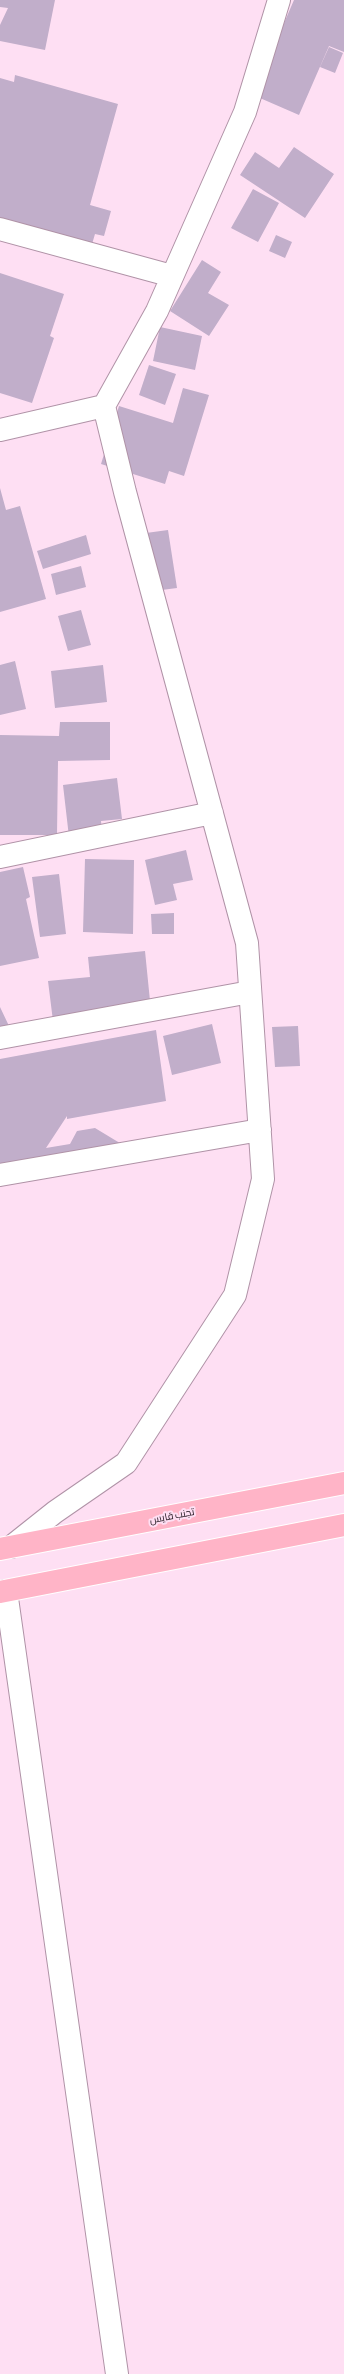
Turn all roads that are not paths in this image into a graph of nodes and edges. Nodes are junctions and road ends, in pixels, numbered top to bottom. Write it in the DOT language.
graph roads {
  1 [pos="279,0"];
  2 [pos="0,229"];
  3 [pos="172,276"];
  4 [pos="104,406"];
  5 [pos="0,430"];
  6 [pos="212,813"];
  7 [pos="0,857"];
  8 [pos="250,992"];
  9 [pos="0,1038"];
  10 [pos="260,1130"];
  11 [pos="0,1175"];
  12 [pos="344,1483"];
  13 [pos="344,1525"];
  14 [pos="6,1548"];
  15 [pos="3,1591"];
  16 [pos="117,2374"];
  1 -- 3 [label="street"];
  2 -- 3 [label="street"];
  3 -- 4 [label="street"];
  4 -- 5 [label="street"];
  4 -- 6 [label="street"];
  6 -- 7 [label="street"];
  6 -- 8 [label="street"];
  8 -- 9 [label="street"];
  8 -- 10 [label="street"];
  10 -- 11 [label="street"];
  10 -- 14 [label="street"];
  12 -- 14 [label="highway, تجنب قايس"];
  13 -- 15 [label="highway"];
  15 -- 16 [label="street"];
}
